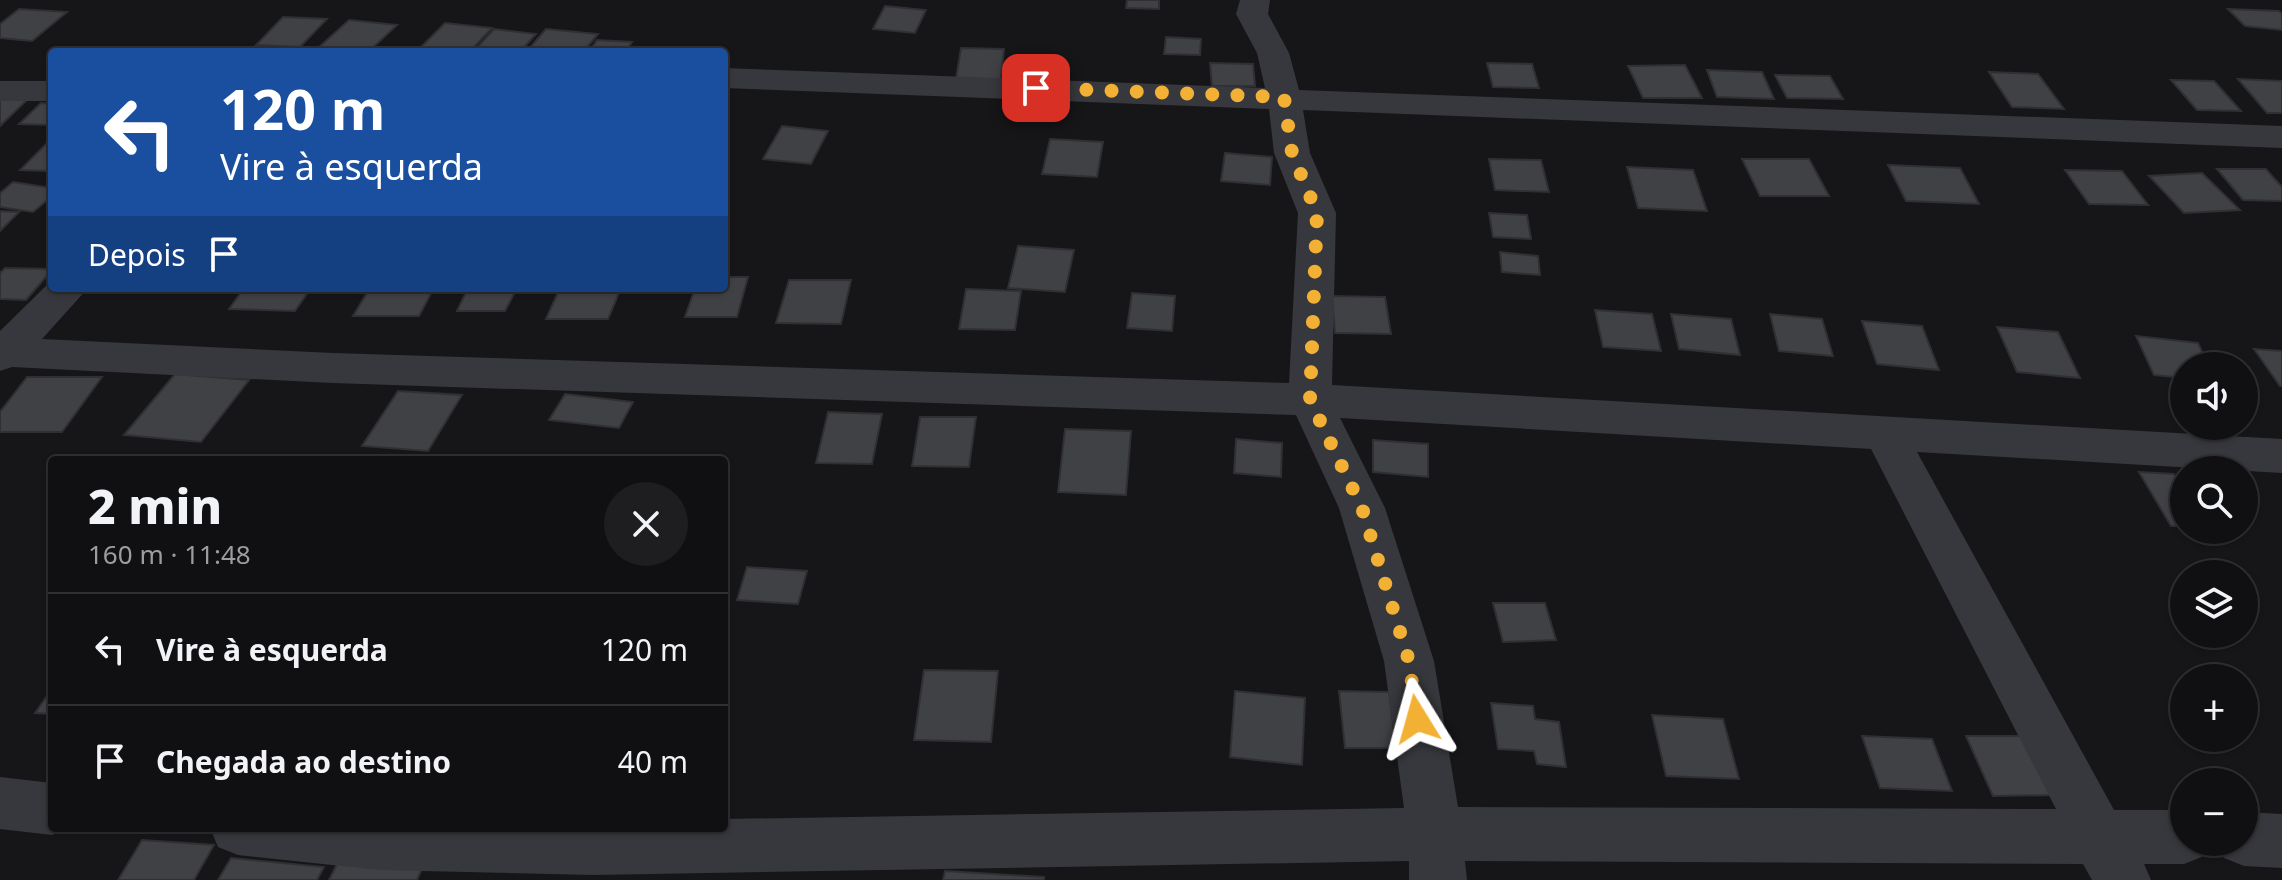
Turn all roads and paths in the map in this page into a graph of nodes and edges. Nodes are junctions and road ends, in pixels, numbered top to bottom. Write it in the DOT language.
graph roads {
  1 [pos="1255,0"];
  2 [pos="728,78"];
  3 [pos="0,91"];
  4 [pos="48,91"];
  5 [pos="1284,97"];
  6 [pos="2282,137"];
  7 [pos="64,292"];
  8 [pos="1,353"];
  9 [pos="1310,400"];
  10 [pos="1885,433"];
  11 [pos="2282,456"];
  12 [pos="0,803"];
  13 [pos="48,809"];
  14 [pos="276,832"];
  15 [pos="2258,840"];
  16 [pos="2170,841"];
  17 [pos="2282,841"];
  18 [pos="1436,857"];
  19 [pos="2110,858"];
  20 [pos="596,864"];
  1 -- 5 [label="street"];
  2 -- 5 [label="street"];
  3 -- 4 [label="street"];
  5 -- 6 [label="street"];
  5 -- 9 [label="street"];
  7 -- 8 [label="street"];
  8 -- 9 [label="street"];
  9 -- 10 [label="street"];
  9 -- 18 [label="street"];
  10 -- 11 [label="street"];
  10 -- 19 [label="street"];
  12 -- 13 [label="street"];
  14 -- 20 [label="street"];
  15 -- 17 [label="street"];
  16 -- 19 [label="street"];
  18 -- 19 [label="street"];
  18 -- 20 [label="street"];
}
